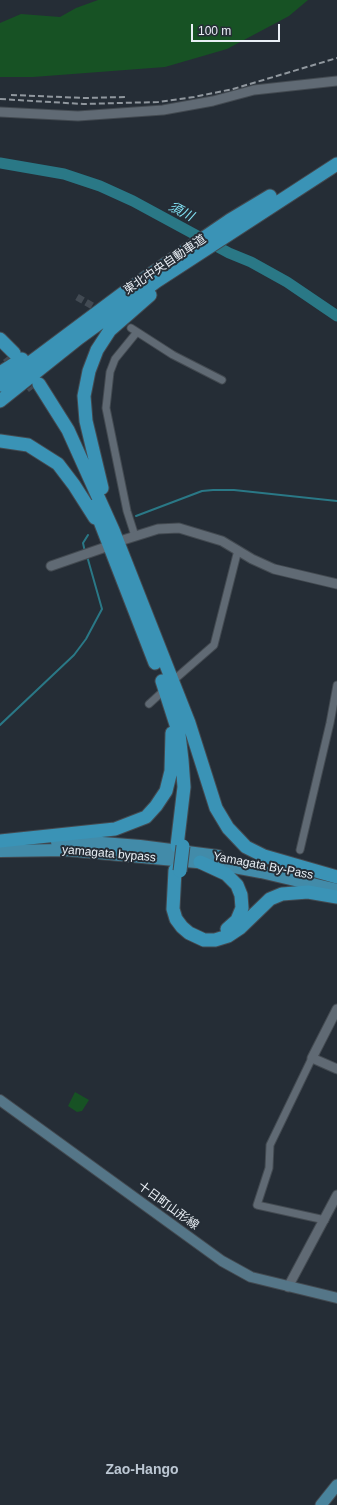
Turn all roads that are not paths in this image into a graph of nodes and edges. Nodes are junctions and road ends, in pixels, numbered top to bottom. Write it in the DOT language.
graph roads {
  1 [pos="337,81"];
  2 [pos="0,112"];
  3 [pos="337,155"];
  4 [pos="337,164"];
  5 [pos="262,206"];
  6 [pos="131,294"];
  7 [pos="0,339"];
  8 [pos="8,352"];
  9 [pos="0,373"];
  10 [pos="222,380"];
  11 [pos="0,385"];
  12 [pos="36,386"];
  13 [pos="0,400"];
  14 [pos="0,441"];
  15 [pos="109,532"];
  16 [pos="135,536"];
  17 [pos="123,540"];
  18 [pos="103,548"];
  19 [pos="238,550"];
  20 [pos="50,566"];
  21 [pos="337,584"];
  22 [pos="174,681"];
  23 [pos="337,686"];
  24 [pos="164,694"];
  25 [pos="149,704"];
  26 [pos="334,724"];
  27 [pos="0,842"];
  28 [pos="180,846"];
  29 [pos="300,850"];
  30 [pos="0,851"];
  31 [pos="200,862"];
  32 [pos="177,870"];
  33 [pos="337,877"];
  34 [pos="337,882"];
  35 [pos="337,890"];
  36 [pos="337,897"];
  37 [pos="336,1014"];
  38 [pos="312,1058"];
  39 [pos="337,1069"];
  40 [pos="0,1100"];
  41 [pos="337,1195"];
  42 [pos="325,1220"];
  43 [pos="288,1287"];
  44 [pos="337,1298"];
  45 [pos="337,1485"];
  46 [pos="321,1505"];
  1 -- 2 [label="street"];
  3 -- 5 [label="highway, 東北中央自動車道"];
  4 -- 5 [label="highway"];
  5 -- 6 [label="highway"];
  5 -- 6 [label="highway, 東北中央自動車道"];
  6 -- 9 [label="highway"];
  6 -- 11 [label="highway, 東北中央自動車道"];
  6 -- 13 [label="highway, 東北中央自動車道"];
  6 -- 15 [label="highway"];
  7 -- 8 [label="highway"];
  10 -- 16 [label="street"];
  12 -- 15 [label="highway"];
  14 -- 15 [label="highway"];
  15 -- 22 [label="highway"];
  15 -- 24 [label="highway"];
  16 -- 17 [label="street"];
  16 -- 19 [label="street"];
  18 -- 20 [label="street"];
  19 -- 21 [label="street"];
  19 -- 22 [label="street"];
  22 -- 28 [label="highway"];
  22 -- 33 [label="highway"];
  23 -- 26 [label="street"];
  24 -- 25 [label="street"];
  24 -- 27 [label="highway"];
  24 -- 28 [label="highway"];
  26 -- 29 [label="street"];
  27 -- 34 [label="highway, yamagata bypass"];
  28 -- 32 [label="highway"];
  30 -- 31 [label="highway, yamagata bypass"];
  31 -- 32 [label="highway"];
  31 -- 35 [label="highway, yamagata bypass"];
  32 -- 36 [label="highway"];
  37 -- 38 [label="street"];
  38 -- 39 [label="street"];
  38 -- 42 [label="street"];
  40 -- 43 [label="main road, 十日町山形線"];
  41 -- 42 [label="street"];
  42 -- 43 [label="street"];
  43 -- 44 [label="main road, 十日町山形線"];
  45 -- 46 [label="main road"];
}
